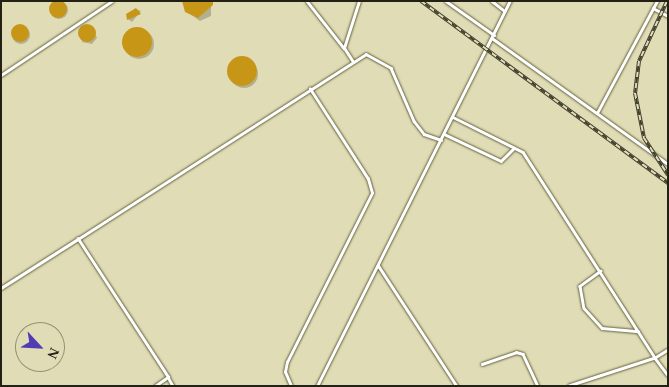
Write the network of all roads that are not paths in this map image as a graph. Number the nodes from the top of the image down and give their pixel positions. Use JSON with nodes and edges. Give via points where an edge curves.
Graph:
{"nodes":[{"id":1,"x":112,"y":1,"type":"edge"},
{"id":2,"x":308,"y":1,"type":"edge"},
{"id":3,"x":359,"y":1,"type":"edge"},
{"id":4,"x":446,"y":1,"type":"edge"},
{"id":5,"x":492,"y":1,"type":"edge"},
{"id":6,"x":510,"y":1,"type":"edge"},
{"id":7,"x":657,"y":1,"type":"edge"},
{"id":8,"x":653,"y":8,"type":"junction"},
{"id":9,"x":506,"y":11,"type":"junction"},
{"id":10,"x":668,"y":16,"type":"edge"},
{"id":11,"x":493,"y":36,"type":"junction"},
{"id":12,"x":344,"y":48,"type":"junction"},
{"id":13,"x":353,"y":62,"type":"junction"},
{"id":14,"x":1,"y":75,"type":"edge"},
{"id":15,"x":310,"y":89,"type":"junction"},
{"id":16,"x":598,"y":114,"type":"junction"},
{"id":17,"x":453,"y":117,"type":"junction"},
{"id":18,"x":444,"y":134,"type":"junction"},
{"id":19,"x":441,"y":140,"type":"junction"},
{"id":20,"x":514,"y":148,"type":"junction"},
{"id":21,"x":668,"y":164,"type":"edge"},
{"id":22,"x":78,"y":239,"type":"junction"},
{"id":23,"x":378,"y":264,"type":"junction"},
{"id":24,"x":601,"y":272,"type":"junction"},
{"id":25,"x":1,"y":288,"type":"edge"},
{"id":26,"x":638,"y":331,"type":"junction"},
{"id":27,"x":668,"y":350,"type":"edge"},
{"id":28,"x":655,"y":358,"type":"junction"},
{"id":29,"x":482,"y":364,"type":"dead end"},
{"id":30,"x":668,"y":375,"type":"edge"},
{"id":31,"x":168,"y":377,"type":"junction"},
{"id":32,"x":155,"y":386,"type":"edge"},
{"id":33,"x":173,"y":386,"type":"edge"},
{"id":34,"x":291,"y":386,"type":"edge"},
{"id":35,"x":317,"y":386,"type":"edge"},
{"id":36,"x":457,"y":386,"type":"edge"},
{"id":37,"x":538,"y":386,"type":"edge"},
{"id":38,"x":569,"y":386,"type":"edge"}],
"edges":[{"from":1,"to":14,"type":"lane"},
{"from":2,"to":12,"type":"lane"},
{"from":3,"to":12,"type":"lane"},
{"from":4,"to":11,"type":"lane"},
{"from":5,"to":9,"type":"lane"},
{"from":6,"to":9,"type":"lane"},
{"from":7,"to":8,"type":"lane"},
{"from":8,"to":10,"type":"lane"},
{"from":8,"to":16,"type":"lane"},
{"from":9,"to":11,"type":"lane"},
{"from":11,"to":16,"type":"lane"},
{"from":11,"to":17,"type":"lane"},
{"from":12,"to":13,"type":"lane"},
{"from":13,"to":15,"type":"lane"},
{"from":13,"to":19,"type":"lane","via":[[366,54],[391,68],[419,128],[424,134]]},
{"from":15,"to":22,"type":"lane"},
{"from":15,"to":34,"type":"lane","via":[[368,179],[372,193],[287,362],[285,372]]},
{"from":16,"to":21,"type":"lane"},
{"from":17,"to":18,"type":"lane"},
{"from":17,"to":20,"type":"lane"},
{"from":18,"to":19,"type":"lane"},
{"from":18,"to":20,"type":"lane","via":[[502,161]]},
{"from":19,"to":23,"type":"lane"},
{"from":20,"to":24,"type":"lane","via":[[523,152]]},
{"from":22,"to":25,"type":"lane"},
{"from":22,"to":31,"type":"lane"},
{"from":23,"to":35,"type":"lane"},
{"from":23,"to":36,"type":"lane"},
{"from":24,"to":26,"type":"lane"},
{"from":24,"to":26,"type":"lane","via":[[580,286],[584,308],[602,328]]},
{"from":26,"to":28,"type":"lane"},
{"from":27,"to":28,"type":"lane"},
{"from":28,"to":30,"type":"lane"},
{"from":28,"to":38,"type":"lane"},
{"from":29,"to":37,"type":"lane","via":[[516,352],[523,354]]},
{"from":31,"to":32,"type":"lane"},
{"from":31,"to":33,"type":"lane"}]}
